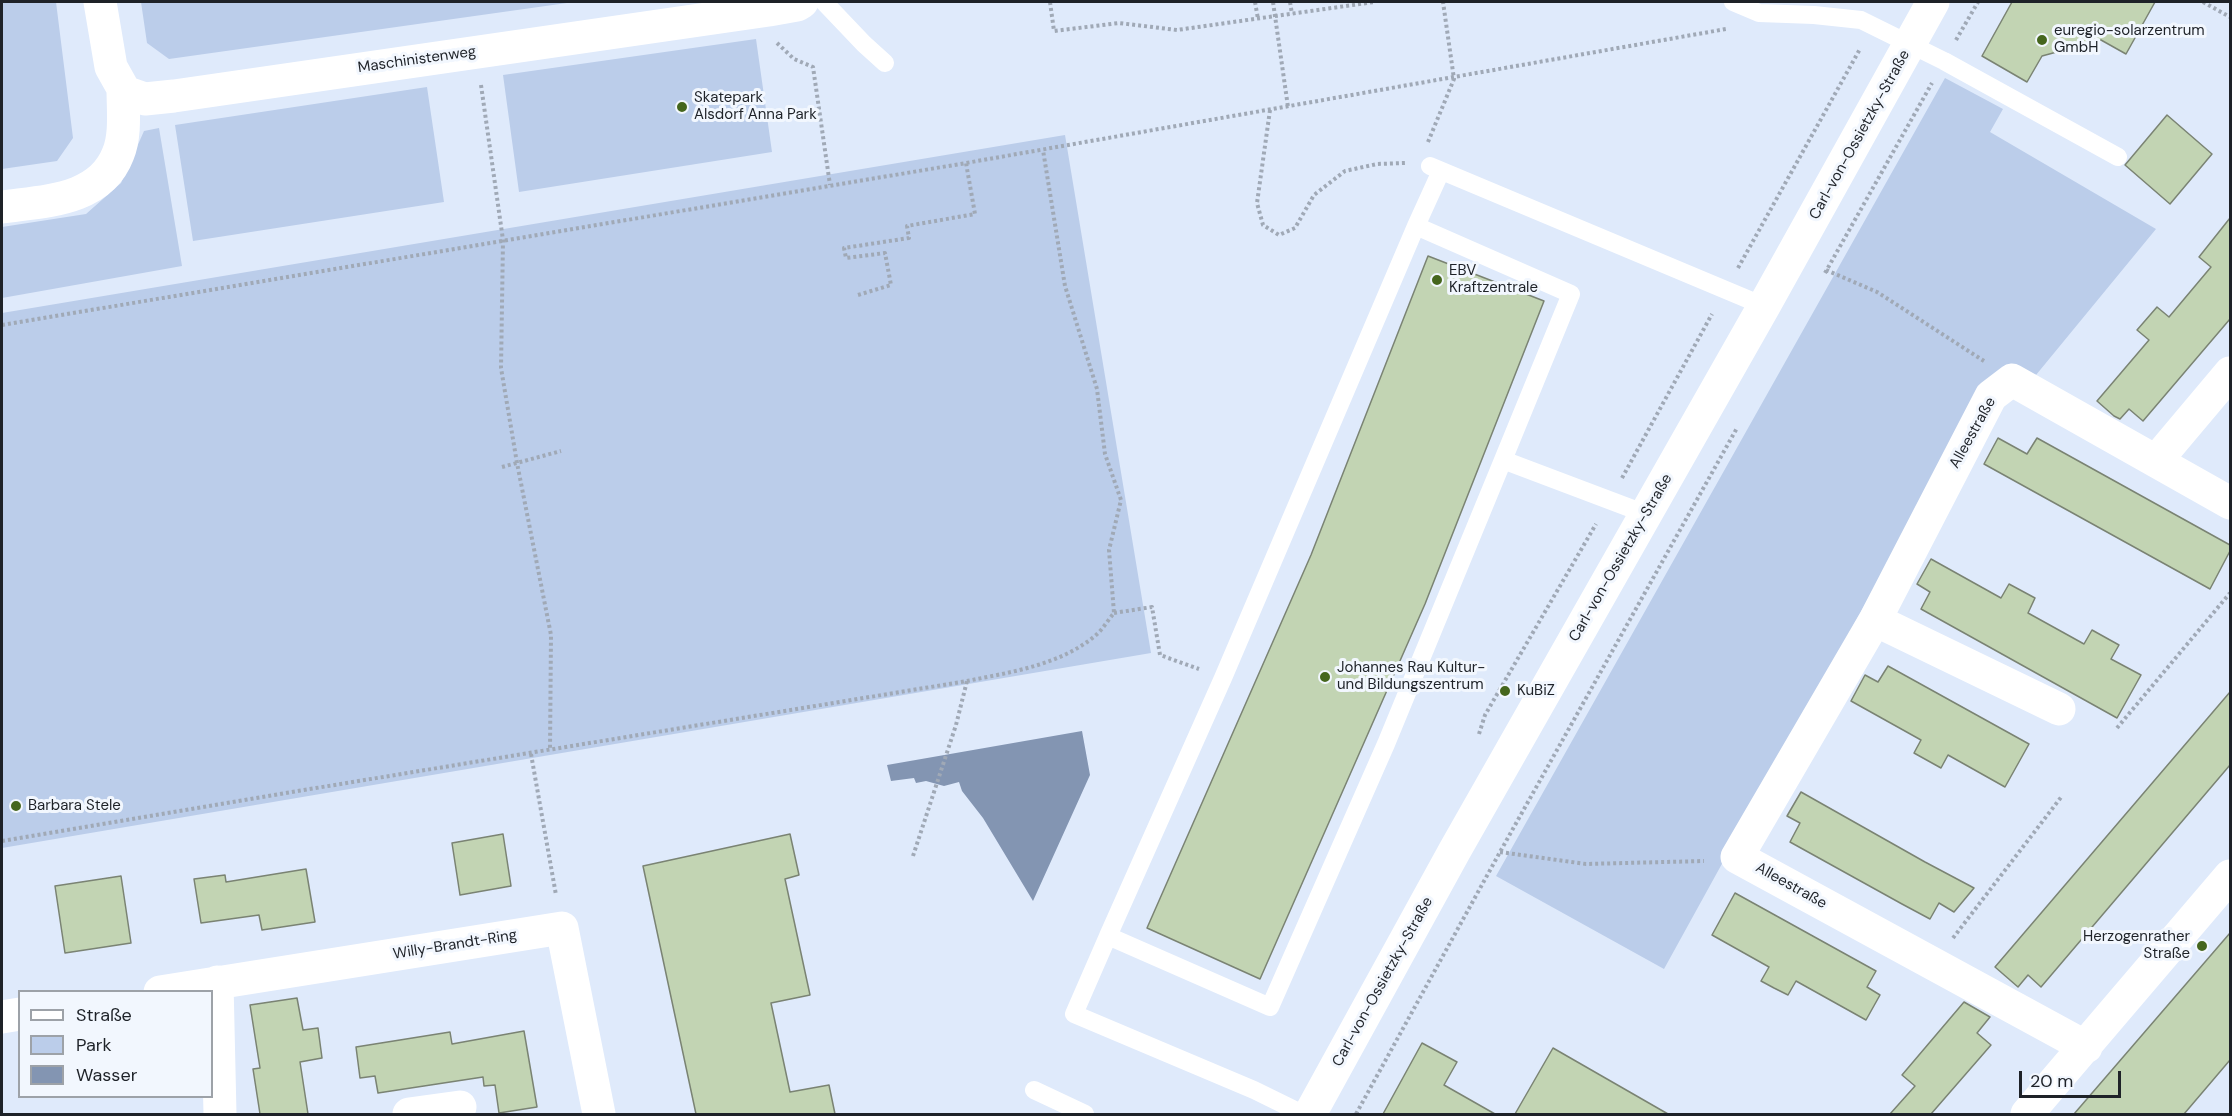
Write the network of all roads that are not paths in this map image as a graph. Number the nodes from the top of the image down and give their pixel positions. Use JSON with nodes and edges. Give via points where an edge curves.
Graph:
{"nodes":[{"id":1,"x":100,"y":2,"type":"edge"},
{"id":2,"x":802,"y":2,"type":"edge"},
{"id":3,"x":824,"y":2,"type":"edge"},
{"id":4,"x":1733,"y":2,"type":"edge"},
{"id":5,"x":1933,"y":2,"type":"edge"},
{"id":6,"x":1910,"y":44,"type":"junction"},
{"id":7,"x":885,"y":63,"type":"dead end"},
{"id":8,"x":124,"y":90,"type":"junction"},
{"id":9,"x":2118,"y":157,"type":"dead end"},
{"id":10,"x":2,"y":207,"type":"edge"},
{"id":11,"x":1416,"y":226,"type":"junction"},
{"id":12,"x":1764,"y":306,"type":"junction"},
{"id":13,"x":2230,"y":373,"type":"edge"},
{"id":14,"x":1503,"y":460,"type":"junction"},
{"id":15,"x":2156,"y":461,"type":"junction"},
{"id":16,"x":2230,"y":503,"type":"edge"},
{"id":17,"x":1646,"y":514,"type":"junction"},
{"id":18,"x":1875,"y":620,"type":"junction"},
{"id":19,"x":2059,"y":709,"type":"dead end"},
{"id":20,"x":2230,"y":876,"type":"edge"},
{"id":21,"x":1108,"y":936,"type":"junction"},
{"id":22,"x":218,"y":982,"type":"junction"},
{"id":23,"x":172,"y":990,"type":"edge"},
{"id":24,"x":18,"y":1014,"type":"edge"},
{"id":25,"x":2,"y":1017,"type":"edge"},
{"id":26,"x":2086,"y":1047,"type":"junction"},
{"id":27,"x":1034,"y":1090,"type":"dead end"},
{"id":28,"x":460,"y":1107,"type":"dead end"},
{"id":29,"x":220,"y":1114,"type":"edge"},
{"id":30,"x":409,"y":1114,"type":"edge"},
{"id":31,"x":599,"y":1114,"type":"edge"},
{"id":32,"x":1085,"y":1114,"type":"edge"},
{"id":33,"x":1303,"y":1114,"type":"edge"},
{"id":34,"x":1310,"y":1114,"type":"edge"},
{"id":35,"x":2027,"y":1114,"type":"edge"}],
"edges":[{"from":1,"to":8,"type":"street","via":[[111,67]]},
{"from":2,"to":8,"type":"street","name":"Maschinistenweg","via":[[769,10],[174,96],[145,99]]},
{"from":3,"to":7,"type":"lane"},
{"from":4,"to":6,"type":"lane","via":[[1759,13],[1861,21]]},
{"from":5,"to":6,"type":"street","name":"Carl-von-Ossietzky-Straße"},
{"from":6,"to":9,"type":"lane"},
{"from":6,"to":12,"type":"street","name":"Carl-von-Ossietzky-Straße"},
{"from":8,"to":10,"type":"street","via":[[118,154],[104,178],[83,193]]},
{"from":11,"to":12,"type":"lane","via":[[1430,166]]},
{"from":11,"to":14,"type":"lane","via":[[1571,294]]},
{"from":11,"to":21,"type":"lane"},
{"from":12,"to":17,"type":"street","name":"Carl-von-Ossietzky-Straße"},
{"from":13,"to":15,"type":"street"},
{"from":14,"to":17,"type":"lane"},
{"from":14,"to":21,"type":"lane","via":[[1386,744],[1270,1007]]},
{"from":15,"to":16,"type":"street"},
{"from":15,"to":18,"type":"street","name":"Alleestraße","via":[[2012,380],[1990,396]]},
{"from":17,"to":34,"type":"street","name":"Carl-von-Ossietzky-Straße"},
{"from":18,"to":19,"type":"street"},
{"from":18,"to":26,"type":"street","name":"Alleestraße","via":[[1737,856]]},
{"from":20,"to":26,"type":"street"},
{"from":21,"to":33,"type":"lane","via":[[1074,1014]]},
{"from":22,"to":23,"type":"street","name":"Willy-Brandt-Ring"},
{"from":22,"to":29,"type":"street"},
{"from":22,"to":31,"type":"street","name":"Willy-Brandt-Ring","via":[[562,928]]},
{"from":24,"to":25,"type":"street"},
{"from":26,"to":35,"type":"street"},
{"from":27,"to":32,"type":"lane"},
{"from":28,"to":30,"type":"street"}]}
